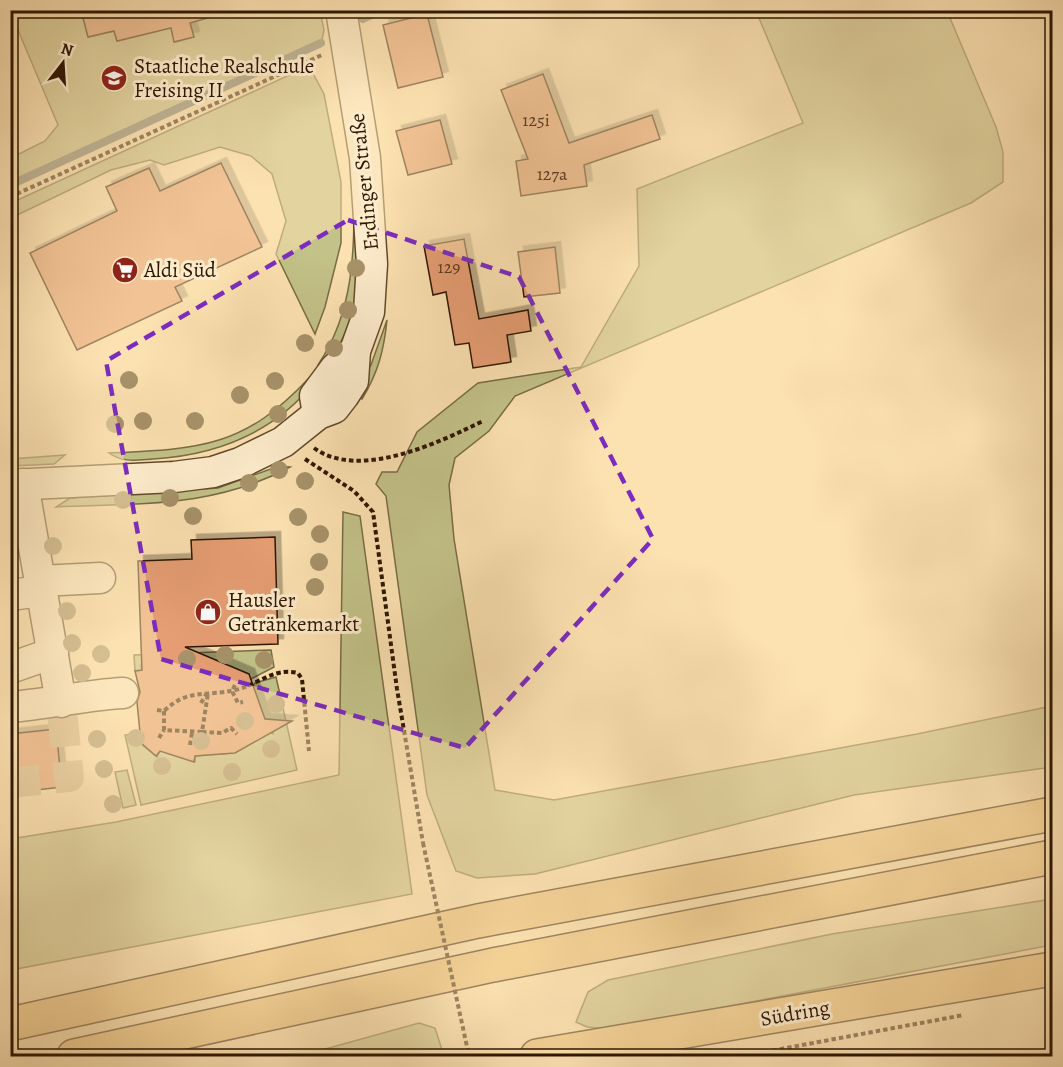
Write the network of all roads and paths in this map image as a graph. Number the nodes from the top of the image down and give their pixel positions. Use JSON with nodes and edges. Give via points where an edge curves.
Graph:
{"nodes":[{"id":1,"x":341,"y":10,"type":"edge"},
{"id":2,"x":329,"y":52,"type":"dead end"},
{"id":3,"x":10,"y":197,"type":"edge"},
{"id":4,"x":483,"y":421,"type":"dead end"},
{"id":5,"x":289,"y":438,"type":"junction"},
{"id":6,"x":17,"y":484,"type":"edge"},
{"id":7,"x":100,"y":578,"type":"dead end"},
{"id":8,"x":41,"y":586,"type":"junction"},
{"id":9,"x":10,"y":595,"type":"edge"},
{"id":10,"x":53,"y":653,"type":"junction"},
{"id":11,"x":10,"y":668,"type":"edge"},
{"id":12,"x":218,"y":685,"type":"dead end"},
{"id":13,"x":235,"y":685,"type":"dead end"},
{"id":14,"x":232,"y":691,"type":"junction"},
{"id":15,"x":220,"y":692,"type":"junction"},
{"id":16,"x":123,"y":693,"type":"dead end"},
{"id":17,"x":208,"y":693,"type":"junction"},
{"id":18,"x":61,"y":702,"type":"junction"},
{"id":19,"x":243,"y":702,"type":"dead end"},
{"id":20,"x":201,"y":703,"type":"dead end"},
{"id":21,"x":10,"y":707,"type":"edge"},
{"id":22,"x":157,"y":711,"type":"dead end"},
{"id":23,"x":164,"y":711,"type":"junction"},
{"id":24,"x":164,"y":730,"type":"junction"},
{"id":25,"x":202,"y":732,"type":"junction"},
{"id":26,"x":212,"y":732,"type":"junction"},
{"id":27,"x":192,"y":733,"type":"junction"},
{"id":28,"x":237,"y":734,"type":"dead end"},
{"id":29,"x":159,"y":738,"type":"dead end"},
{"id":30,"x":213,"y":739,"type":"dead end"},
{"id":31,"x":190,"y":745,"type":"dead end"},
{"id":32,"x":309,"y":751,"type":"dead end"},
{"id":33,"x":1053,"y":814,"type":"edge"},
{"id":34,"x":1053,"y":857,"type":"edge"},
{"id":35,"x":1053,"y":969,"type":"edge"},
{"id":36,"x":969,"y":1014,"type":"dead end"},
{"id":37,"x":10,"y":1024,"type":"edge"},
{"id":38,"x":74,"y":1056,"type":"edge"},
{"id":39,"x":469,"y":1056,"type":"edge"},
{"id":40,"x":537,"y":1056,"type":"edge"},
{"id":41,"x":743,"y":1056,"type":"edge"}],
"edges":[{"from":1,"to":5,"type":"street","name":"Erdinger Straße","via":[[365,158],[372,238],[371,298],[363,334],[354,351],[334,369],[315,396],[318,414]]},
{"from":2,"to":3,"type":"path"},
{"from":4,"to":5,"type":"path","via":[[406,453],[343,461]]},
{"from":5,"to":6,"type":"street","name":"Erdinger Straße","via":[[213,472]]},
{"from":5,"to":39,"type":"path","bridge":true,"via":[[354,491],[373,512],[423,843]]},
{"from":6,"to":8,"type":"street"},
{"from":7,"to":8,"type":"street"},
{"from":8,"to":9,"type":"street"},
{"from":8,"to":10,"type":"street"},
{"from":10,"to":11,"type":"street"},
{"from":10,"to":18,"type":"street"},
{"from":12,"to":15,"type":"path"},
{"from":13,"to":14,"type":"path"},
{"from":14,"to":15,"type":"path"},
{"from":14,"to":19,"type":"path","via":[[238,703]]},
{"from":14,"to":32,"type":"path","via":[[265,677],[298,674],[302,679]]},
{"from":15,"to":17,"type":"path"},
{"from":16,"to":18,"type":"street","via":[[94,694]]},
{"from":17,"to":20,"type":"path"},
{"from":17,"to":23,"type":"path","via":[[187,692]]},
{"from":17,"to":25,"type":"path"},
{"from":18,"to":21,"type":"street"},
{"from":22,"to":23,"type":"path"},
{"from":23,"to":24,"type":"path"},
{"from":24,"to":27,"type":"path"},
{"from":24,"to":29,"type":"path"},
{"from":25,"to":26,"type":"path"},
{"from":25,"to":27,"type":"path"},
{"from":26,"to":28,"type":"path","via":[[222,733],[231,728]]},
{"from":26,"to":30,"type":"path"},
{"from":27,"to":31,"type":"path"},
{"from":33,"to":37,"type":"main road","via":[[478,921]]},
{"from":34,"to":38,"type":"main road","via":[[493,965]]},
{"from":35,"to":40,"type":"main road","name":"Südring"},
{"from":36,"to":41,"type":"path"}]}
